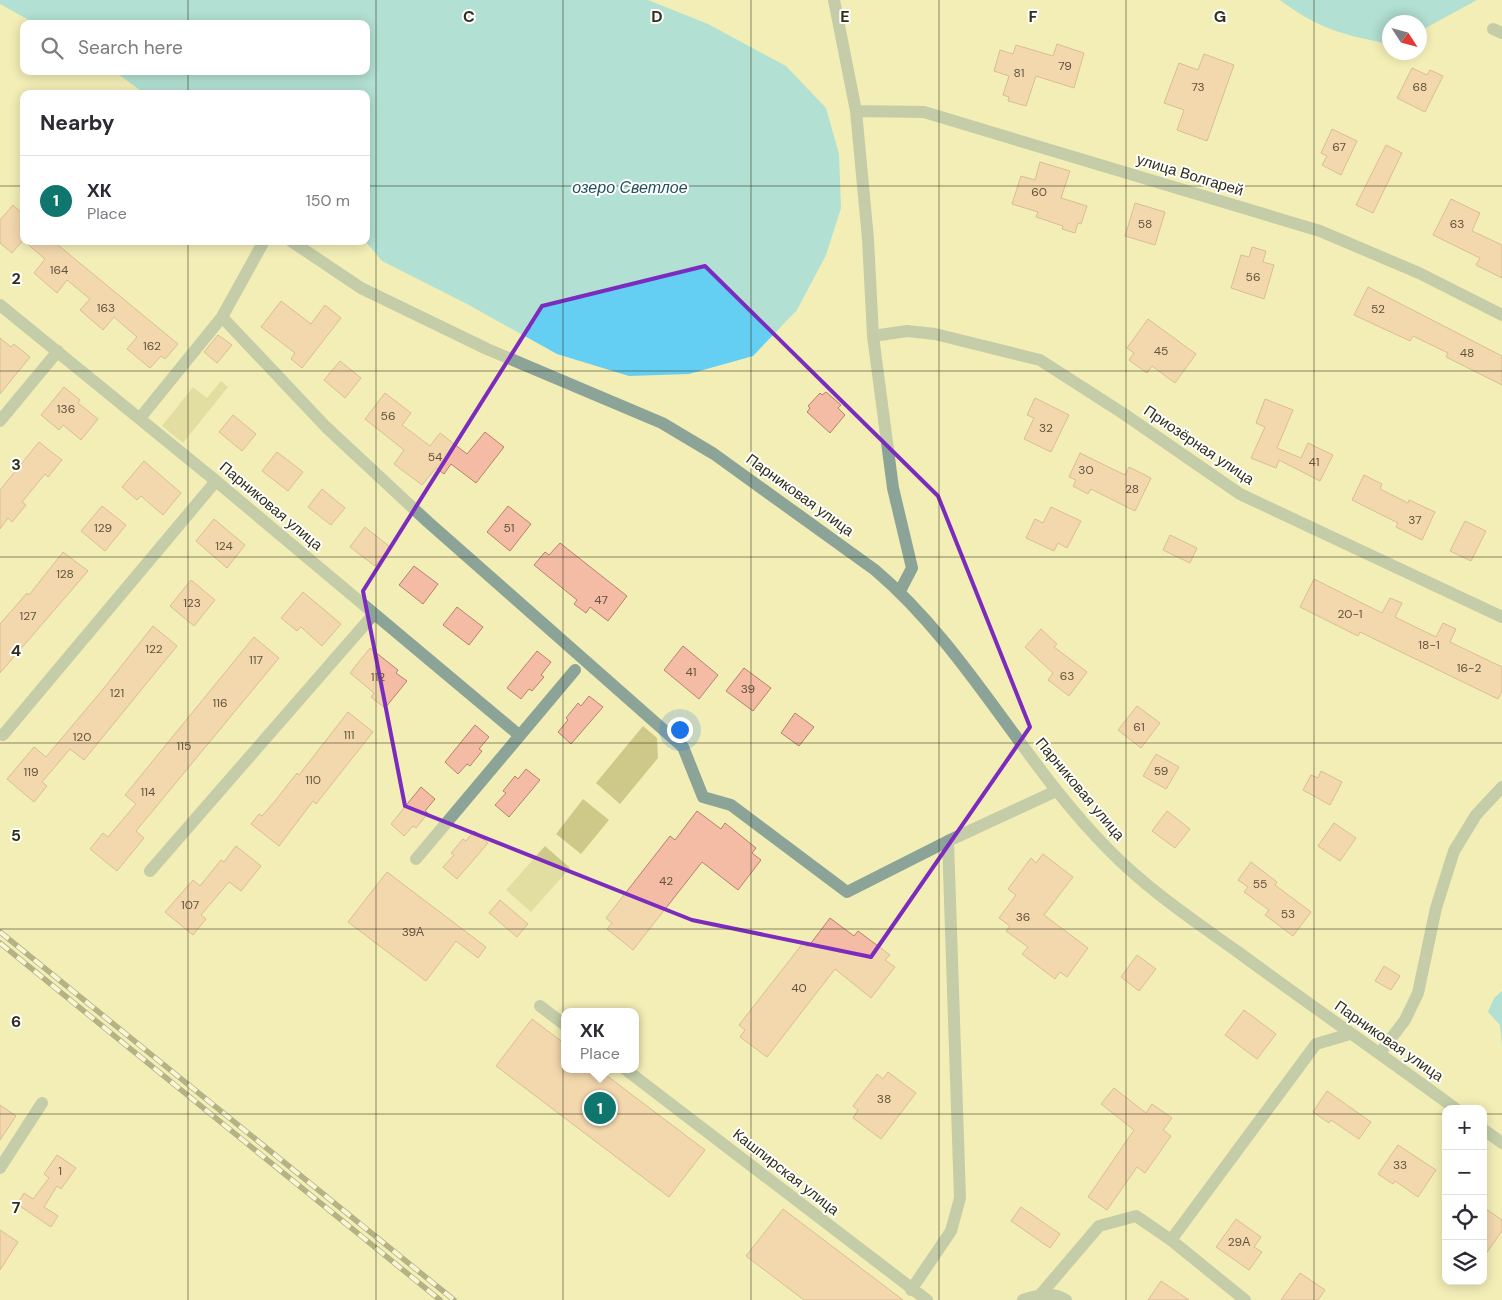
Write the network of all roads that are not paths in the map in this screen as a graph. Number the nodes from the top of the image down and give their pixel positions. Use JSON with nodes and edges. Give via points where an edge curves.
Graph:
{"nodes":[{"id":1,"x":834,"y":0,"type":"edge"},
{"id":2,"x":856,"y":111,"type":"junction"},
{"id":3,"x":262,"y":245,"type":"edge"},
{"id":4,"x":297,"y":245,"type":"edge"},
{"id":5,"x":0,"y":304,"type":"edge"},
{"id":6,"x":1502,"y":315,"type":"edge"},
{"id":7,"x":222,"y":317,"type":"junction"},
{"id":8,"x":873,"y":336,"type":"junction"},
{"id":9,"x":58,"y":352,"type":"junction"},
{"id":10,"x":140,"y":418,"type":"junction"},
{"id":11,"x":0,"y":421,"type":"edge"},
{"id":12,"x":216,"y":481,"type":"junction"},
{"id":13,"x":900,"y":591,"type":"junction"},
{"id":14,"x":373,"y":615,"type":"junction"},
{"id":15,"x":1502,"y":617,"type":"edge"},
{"id":16,"x":575,"y":670,"type":"dead end"},
{"id":17,"x":3,"y":735,"type":"dead end"},
{"id":18,"x":519,"y":735,"type":"junction"},
{"id":19,"x":1502,"y":787,"type":"edge"},
{"id":20,"x":1056,"y":790,"type":"junction"},
{"id":21,"x":948,"y":841,"type":"junction"},
{"id":22,"x":416,"y":859,"type":"dead end"},
{"id":23,"x":150,"y":872,"type":"dead end"},
{"id":24,"x":540,"y":1006,"type":"dead end"},
{"id":25,"x":561,"y":1022,"type":"edge"},
{"id":26,"x":1350,"y":1034,"type":"junction"},
{"id":27,"x":1380,"y":1053,"type":"junction"},
{"id":28,"x":630,"y":1073,"type":"edge"},
{"id":29,"x":42,"y":1103,"type":"dead end"},
{"id":30,"x":1451,"y":1105,"type":"edge"},
{"id":31,"x":1487,"y":1132,"type":"edge"},
{"id":32,"x":1502,"y":1143,"type":"edge"},
{"id":33,"x":0,"y":1168,"type":"edge"},
{"id":34,"x":1171,"y":1240,"type":"junction"},
{"id":35,"x":911,"y":1290,"type":"junction"},
{"id":36,"x":1041,"y":1294,"type":"junction"},
{"id":37,"x":927,"y":1300,"type":"edge"},
{"id":38,"x":1023,"y":1300,"type":"edge"},
{"id":39,"x":1066,"y":1300,"type":"edge"},
{"id":40,"x":1245,"y":1300,"type":"edge"}],
"edges":[{"from":1,"to":2,"type":"street"},
{"from":2,"to":6,"type":"street","name":"улица Волгарей","via":[[924,112],[1320,230],[1419,273]]},
{"from":2,"to":8,"type":"street"},
{"from":3,"to":7,"type":"street"},
{"from":4,"to":13,"type":"street","name":"Парниковая улица","via":[[361,288],[487,349],[662,423],[714,454]]},
{"from":5,"to":9,"type":"street","name":"Парниковая улица"},
{"from":7,"to":10,"type":"street"},
{"from":7,"to":21,"type":"street","via":[[326,427],[428,522],[683,747],[703,797],[731,805],[846,892]]},
{"from":8,"to":13,"type":"street","via":[[893,488],[912,568]]},
{"from":8,"to":15,"type":"street","name":"Приозёрная улица","via":[[907,331],[935,334],[1040,360],[1240,494]]},
{"from":9,"to":10,"type":"street","name":"Парниковая улица"},
{"from":9,"to":11,"type":"street"},
{"from":10,"to":12,"type":"street","name":"Парниковая улица"},
{"from":12,"to":14,"type":"street","name":"Парниковая улица"},
{"from":12,"to":17,"type":"street"},
{"from":13,"to":20,"type":"street","name":"Парниковая улица","via":[[951,652]]},
{"from":14,"to":18,"type":"street","name":"Парниковая улица"},
{"from":14,"to":23,"type":"street"},
{"from":16,"to":18,"type":"street"},
{"from":18,"to":22,"type":"street"},
{"from":19,"to":27,"type":"street","via":[[1476,815],[1454,850],[1436,908],[1418,993],[1405,1020]]},
{"from":20,"to":21,"type":"street"},
{"from":20,"to":26,"type":"street","name":"Парниковая улица","via":[[1109,850],[1156,892]]},
{"from":21,"to":35,"type":"street","via":[[960,1198],[951,1231]]},
{"from":24,"to":25,"type":"street"},
{"from":26,"to":27,"type":"street","name":"Парниковая улица"},
{"from":26,"to":34,"type":"street","via":[[1316,1044]]},
{"from":27,"to":30,"type":"street","name":"Парниковая улица"},
{"from":28,"to":35,"type":"street","name":"Кашпирская улица"},
{"from":29,"to":33,"type":"street"},
{"from":31,"to":32,"type":"street"},
{"from":34,"to":36,"type":"street","via":[[1136,1216],[1099,1226]]},
{"from":34,"to":40,"type":"street"},
{"from":35,"to":37,"type":"street","name":"Кашпирская улица"},
{"from":36,"to":38,"type":"street"},
{"from":36,"to":39,"type":"street","via":[[1058,1295]]}]}
